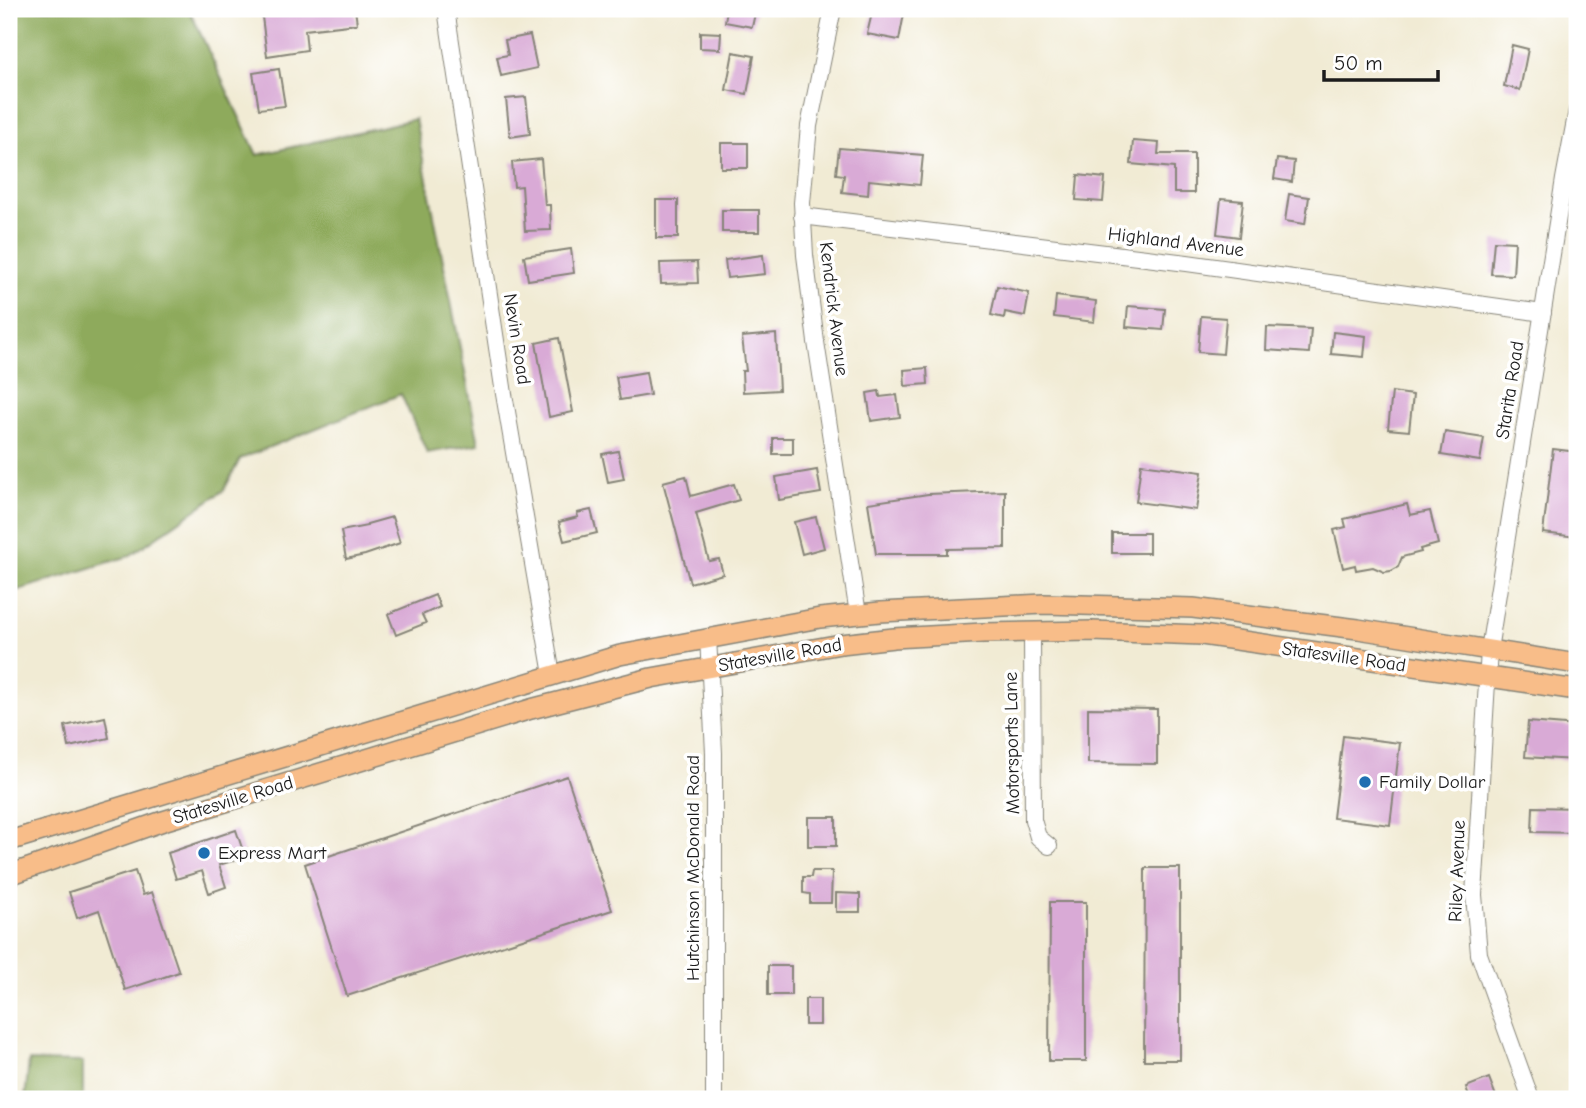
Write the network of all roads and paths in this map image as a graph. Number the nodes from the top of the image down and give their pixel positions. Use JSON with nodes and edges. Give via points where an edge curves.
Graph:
{"nodes":[{"id":1,"x":446,"y":9,"type":"edge"},
{"id":2,"x":833,"y":9,"type":"edge"},
{"id":3,"x":1577,"y":110,"type":"edge"},
{"id":4,"x":802,"y":216,"type":"junction"},
{"id":5,"x":1543,"y":313,"type":"junction"},
{"id":6,"x":858,"y":614,"type":"junction"},
{"id":7,"x":1032,"y":633,"type":"junction"},
{"id":8,"x":708,"y":637,"type":"junction"},
{"id":9,"x":1489,"y":650,"type":"junction"},
{"id":10,"x":1577,"y":664,"type":"edge"},
{"id":11,"x":711,"y":667,"type":"junction"},
{"id":12,"x":552,"y":675,"type":"junction"},
{"id":13,"x":1487,"y":678,"type":"junction"},
{"id":14,"x":1577,"y":690,"type":"edge"},
{"id":15,"x":9,"y":841,"type":"edge"},
{"id":16,"x":1049,"y":846,"type":"dead end"},
{"id":17,"x":9,"y":874,"type":"edge"},
{"id":18,"x":714,"y":1099,"type":"edge"},
{"id":19,"x":1531,"y":1099,"type":"edge"}],
"edges":[{"from":1,"to":12,"type":"street","name":"Nevin Road"},
{"from":2,"to":4,"type":"street","name":"Kendrick Avenue","via":[[805,149]]},
{"from":3,"to":5,"type":"street","name":"Starita Road"},
{"from":4,"to":5,"type":"street","name":"Highland Avenue"},
{"from":4,"to":6,"type":"street","name":"Kendrick Avenue","via":[[816,342]]},
{"from":5,"to":9,"type":"street","name":"Starita Road"},
{"from":6,"to":8,"type":"main road","name":"Statesville Road"},
{"from":6,"to":9,"type":"main road","name":"Statesville Road","via":[[1044,604],[1193,608]]},
{"from":7,"to":11,"type":"main road","name":"Statesville Road","via":[[894,638]]},
{"from":7,"to":13,"type":"main road","name":"Statesville Road","via":[[1202,635]]},
{"from":7,"to":16,"type":"street","name":"Motorsports Lane","via":[[1033,820],[1038,837]]},
{"from":8,"to":11,"type":"street","name":"Hutchinson McDonald Road"},
{"from":8,"to":12,"type":"main road","name":"Statesville Road"},
{"from":9,"to":10,"type":"main road","name":"Statesville Road"},
{"from":9,"to":13,"type":"street","name":"Starita Road"},
{"from":11,"to":17,"type":"main road","name":"Statesville Road","via":[[531,709],[163,821]]},
{"from":11,"to":18,"type":"street","name":"Hutchinson McDonald Road"},
{"from":12,"to":15,"type":"main road","name":"Statesville Road"},
{"from":13,"to":14,"type":"main road","name":"Statesville Road"},
{"from":13,"to":19,"type":"street","name":"Riley Avenue","via":[[1475,919],[1479,954]]}]}
